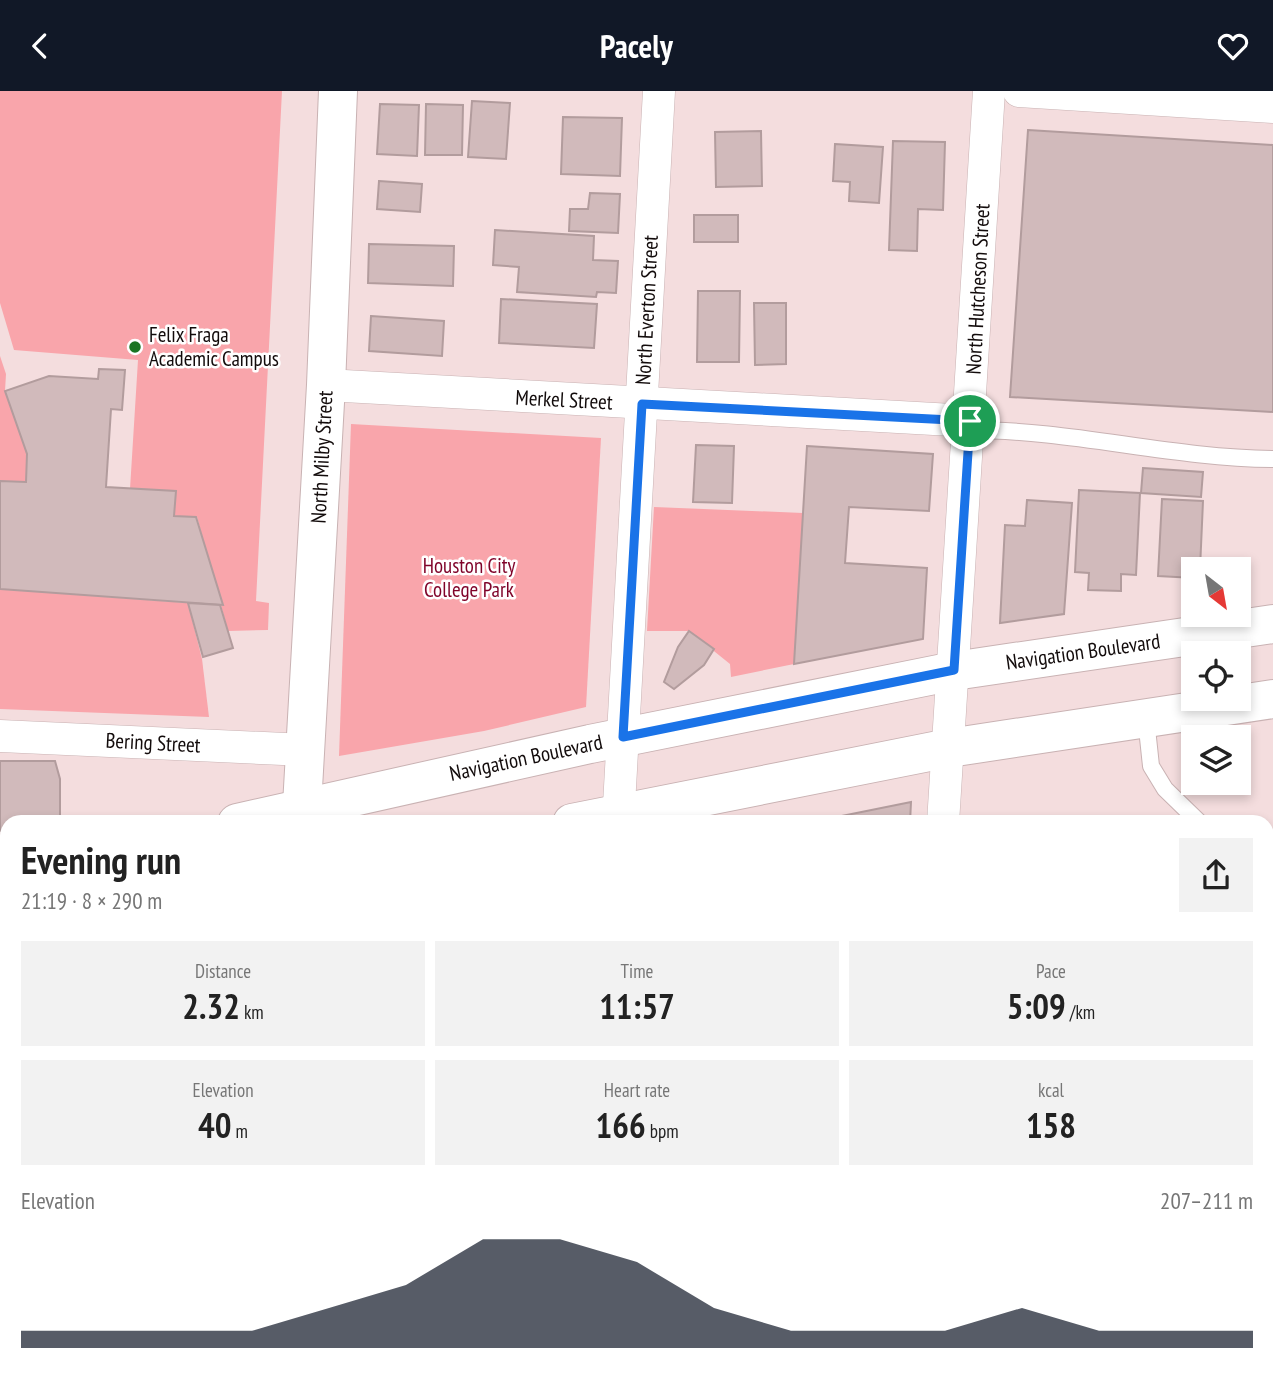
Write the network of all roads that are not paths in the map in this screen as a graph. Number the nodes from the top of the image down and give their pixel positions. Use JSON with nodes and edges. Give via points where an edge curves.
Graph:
{"nodes":[{"id":1,"x":338,"y":91,"type":"edge"},
{"id":2,"x":659,"y":91,"type":"edge"},
{"id":3,"x":989,"y":91,"type":"edge"},
{"id":4,"x":1019,"y":91,"type":"edge"},
{"id":5,"x":1273,"y":107,"type":"edge"},
{"id":6,"x":326,"y":385,"type":"junction"},
{"id":7,"x":642,"y":404,"type":"junction"},
{"id":8,"x":970,"y":425,"type":"junction"},
{"id":9,"x":1273,"y":459,"type":"edge"},
{"id":10,"x":1273,"y":624,"type":"edge"},
{"id":11,"x":954,"y":670,"type":"junction"},
{"id":12,"x":1273,"y":699,"type":"edge"},
{"id":13,"x":1146,"y":719,"type":"junction"},
{"id":14,"x":0,"y":736,"type":"edge"},
{"id":15,"x":623,"y":737,"type":"junction"},
{"id":16,"x":949,"y":748,"type":"junction"},
{"id":17,"x":306,"y":750,"type":"junction"},
{"id":18,"x":302,"y":815,"type":"edge"},
{"id":19,"x":619,"y":815,"type":"edge"},
{"id":20,"x":629,"y":815,"type":"edge"},
{"id":21,"x":944,"y":815,"type":"edge"},
{"id":22,"x":1192,"y":815,"type":"edge"}],
"edges":[{"from":1,"to":6,"type":"main road","name":"North Milby Street"},
{"from":2,"to":7,"type":"street","name":"North Everton Street"},
{"from":3,"to":8,"type":"street","name":"North Hutcheson Street"},
{"from":4,"to":5,"type":"street"},
{"from":6,"to":7,"type":"street","name":"Merkel Street"},
{"from":6,"to":17,"type":"main road","name":"North Milby Street"},
{"from":7,"to":8,"type":"street","name":"Merkel Street"},
{"from":7,"to":15,"type":"street","name":"North Everton Street"},
{"from":8,"to":9,"type":"lane","via":[[1221,459]]},
{"from":8,"to":11,"type":"street","name":"North Hutcheson Street"},
{"from":10,"to":11,"type":"main road","name":"Navigation Boulevard"},
{"from":11,"to":15,"type":"main road","name":"Navigation Boulevard"},
{"from":11,"to":16,"type":"street","name":"North Hutcheson Street"},
{"from":12,"to":13,"type":"main road"},
{"from":13,"to":16,"type":"main road"},
{"from":13,"to":22,"type":"lane","via":[[1151,766],[1165,789]]},
{"from":14,"to":17,"type":"street","name":"Bering Street"},
{"from":15,"to":18,"type":"main road","name":"Navigation Boulevard"},
{"from":15,"to":19,"type":"street","name":"North Everton Street"},
{"from":16,"to":20,"type":"main road"},
{"from":16,"to":21,"type":"street","name":"North Hutcheson Street"},
{"from":17,"to":18,"type":"main road","name":"North Milby Street"}]}
